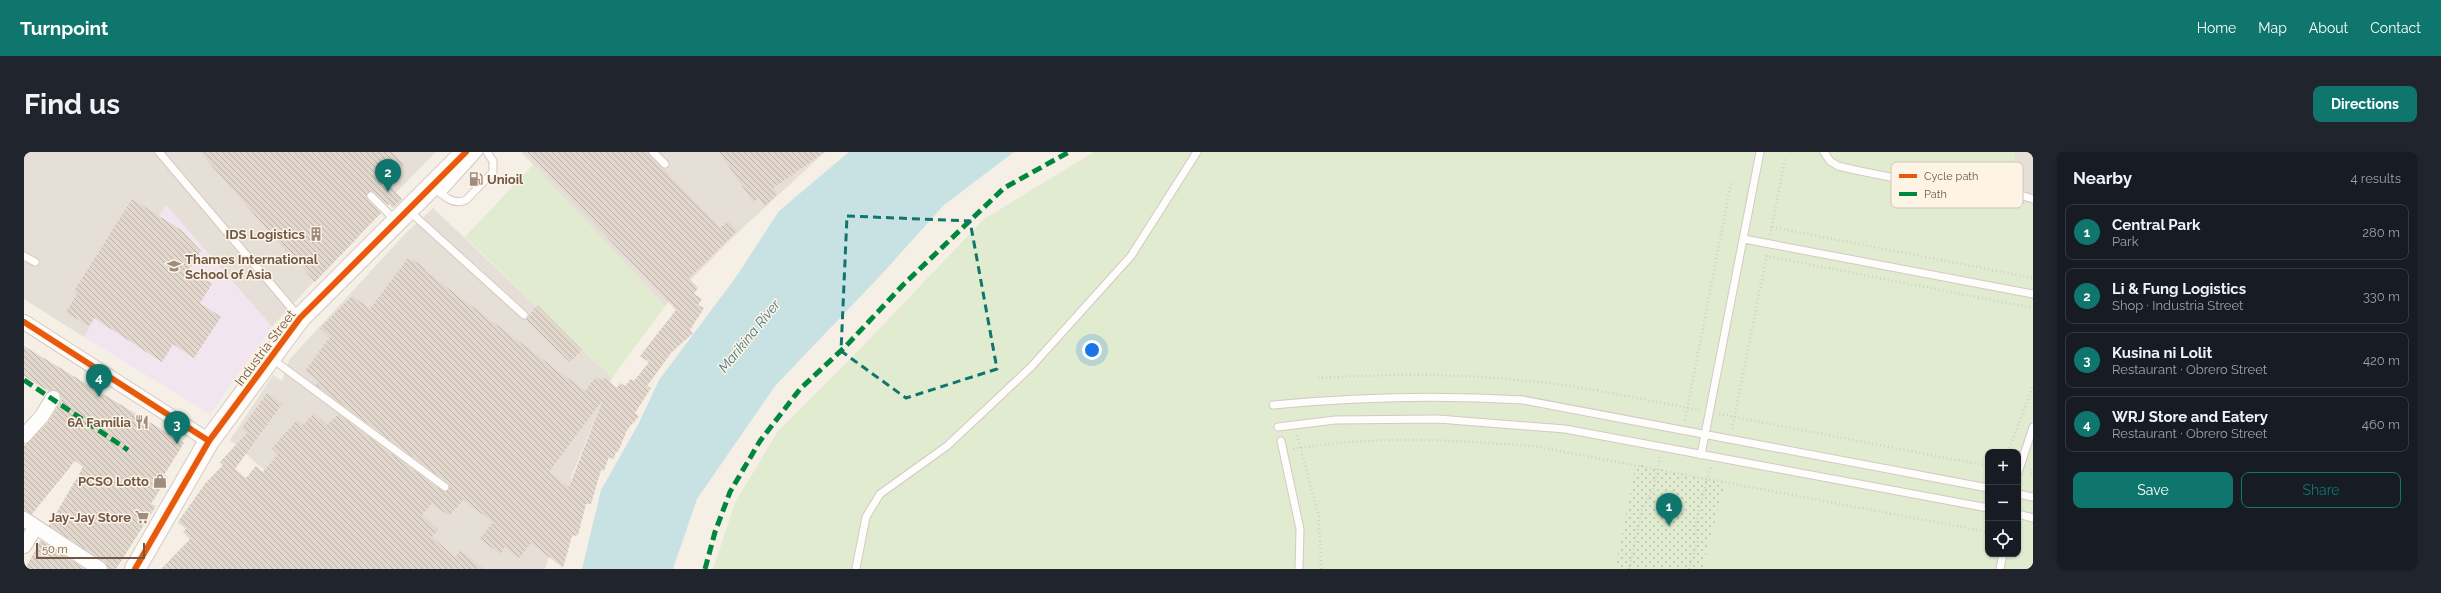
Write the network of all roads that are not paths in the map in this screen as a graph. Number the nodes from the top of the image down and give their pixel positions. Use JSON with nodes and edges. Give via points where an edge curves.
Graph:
{"nodes":[{"id":1,"x":159,"y":152,"type":"edge"},
{"id":2,"x":466,"y":152,"type":"edge"},
{"id":3,"x":479,"y":152,"type":"edge"},
{"id":4,"x":487,"y":152,"type":"edge"},
{"id":5,"x":653,"y":152,"type":"edge"},
{"id":6,"x":1197,"y":152,"type":"edge"},
{"id":7,"x":1760,"y":152,"type":"edge"},
{"id":8,"x":1824,"y":152,"type":"edge"},
{"id":9,"x":665,"y":164,"type":"dead end"},
{"id":10,"x":1891,"y":177,"type":"edge"},
{"id":11,"x":437,"y":189,"type":"junction"},
{"id":12,"x":371,"y":196,"type":"dead end"},
{"id":13,"x":2023,"y":196,"type":"edge"},
{"id":14,"x":2033,"y":199,"type":"edge"},
{"id":15,"x":402,"y":216,"type":"junction"},
{"id":16,"x":1744,"y":239,"type":"junction"},
{"id":17,"x":24,"y":256,"type":"edge"},
{"id":18,"x":35,"y":262,"type":"dead end"},
{"id":19,"x":2033,"y":294,"type":"edge"},
{"id":20,"x":524,"y":315,"type":"dead end"},
{"id":21,"x":300,"y":318,"type":"junction"},
{"id":22,"x":24,"y":322,"type":"edge"},
{"id":23,"x":271,"y":358,"type":"junction"},
{"id":24,"x":53,"y":398,"type":"dead end"},
{"id":25,"x":1273,"y":404,"type":"dead end"},
{"id":26,"x":1278,"y":427,"type":"dead end"},
{"id":27,"x":2033,"y":427,"type":"edge"},
{"id":28,"x":1706,"y":433,"type":"junction"},
{"id":29,"x":24,"y":436,"type":"edge"},
{"id":30,"x":209,"y":441,"type":"junction"},
{"id":31,"x":1281,"y":441,"type":"dead end"},
{"id":32,"x":1701,"y":454,"type":"junction"},
{"id":33,"x":2021,"y":464,"type":"edge"},
{"id":34,"x":444,"y":487,"type":"dead end"},
{"id":35,"x":1985,"y":487,"type":"edge"},
{"id":36,"x":2021,"y":495,"type":"edge"},
{"id":37,"x":2033,"y":497,"type":"edge"},
{"id":38,"x":1985,"y":507,"type":"edge"},
{"id":39,"x":2021,"y":515,"type":"edge"},
{"id":40,"x":2033,"y":518,"type":"edge"},
{"id":41,"x":29,"y":524,"type":"edge"},
{"id":42,"x":24,"y":546,"type":"edge"},
{"id":43,"x":2002,"y":557,"type":"edge"},
{"id":44,"x":856,"y":568,"type":"dead end"},
{"id":45,"x":100,"y":569,"type":"edge"},
{"id":46,"x":135,"y":569,"type":"edge"},
{"id":47,"x":1299,"y":569,"type":"edge"},
{"id":48,"x":2000,"y":569,"type":"edge"}],
"edges":[{"from":1,"to":21,"type":"lane"},
{"from":2,"to":11,"type":"street","name":"Industria Street"},
{"from":3,"to":11,"type":"lane"},
{"from":4,"to":11,"type":"lane","via":[[493,160],[494,172],[466,200],[455,202]]},
{"from":5,"to":9,"type":"lane"},
{"from":6,"to":44,"type":"lane","via":[[1131,256],[1031,367],[947,446],[880,494],[866,517]]},
{"from":7,"to":16,"type":"lane"},
{"from":8,"to":10,"type":"lane","via":[[1830,161],[1838,166]]},
{"from":11,"to":15,"type":"street","name":"Industria Street"},
{"from":12,"to":15,"type":"lane"},
{"from":13,"to":14,"type":"lane"},
{"from":15,"to":20,"type":"lane"},
{"from":15,"to":21,"type":"street","name":"Industria Street"},
{"from":16,"to":19,"type":"lane"},
{"from":16,"to":28,"type":"lane"},
{"from":17,"to":18,"type":"lane"},
{"from":21,"to":23,"type":"street","name":"Industria Street"},
{"from":22,"to":30,"type":"street"},
{"from":23,"to":30,"type":"street","name":"Industria Street"},
{"from":23,"to":34,"type":"lane"},
{"from":24,"to":29,"type":"street","via":[[42,416]]},
{"from":25,"to":28,"type":"lane","via":[[1378,397],[1495,398],[1524,400]]},
{"from":26,"to":32,"type":"lane","via":[[1362,419],[1472,420],[1565,429]]},
{"from":27,"to":33,"type":"lane"},
{"from":28,"to":32,"type":"lane"},
{"from":28,"to":35,"type":"lane"},
{"from":30,"to":46,"type":"street","name":"Industria Street"},
{"from":31,"to":47,"type":"lane","via":[[1300,529]]},
{"from":32,"to":38,"type":"lane"},
{"from":36,"to":37,"type":"lane"},
{"from":39,"to":40,"type":"lane"},
{"from":41,"to":42,"type":"street"},
{"from":41,"to":45,"type":"street"},
{"from":43,"to":48,"type":"lane"}]}
